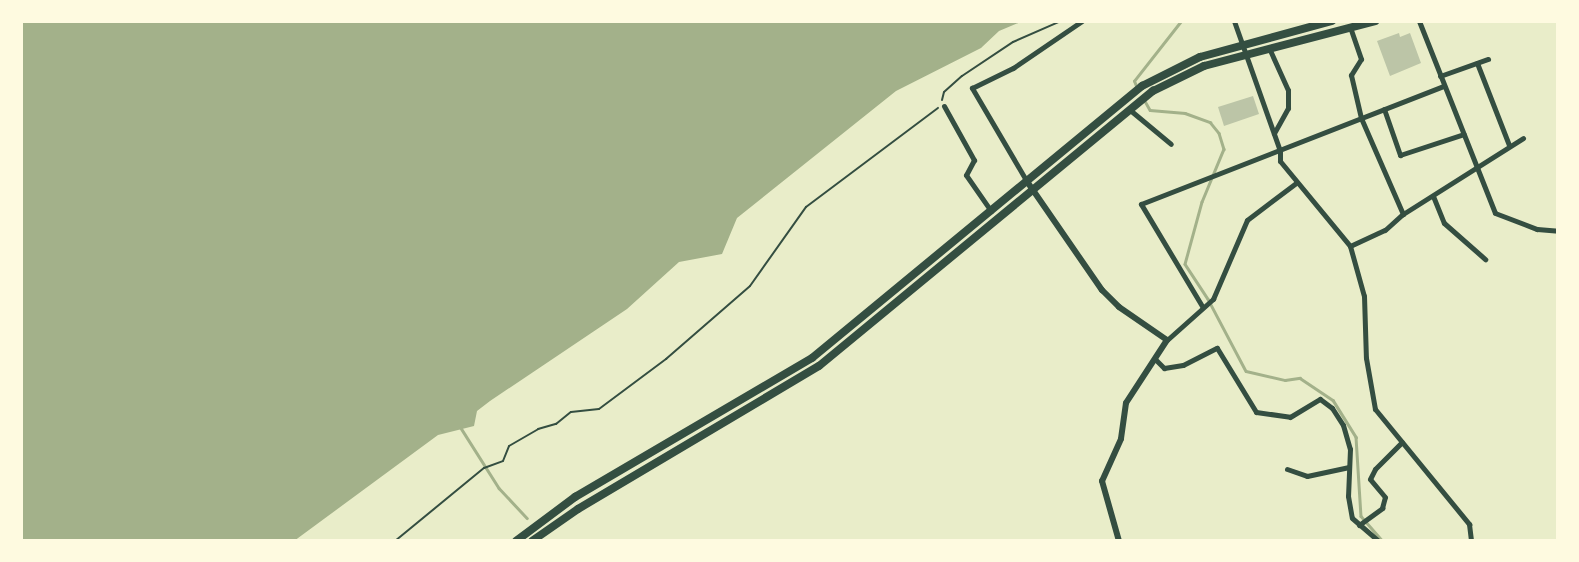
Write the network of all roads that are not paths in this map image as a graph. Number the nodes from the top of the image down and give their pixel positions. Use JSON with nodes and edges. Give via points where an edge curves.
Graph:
{"nodes":[{"id":1,"x":1082,"y":21,"type":"edge"},
{"id":2,"x":1234,"y":21,"type":"edge"},
{"id":3,"x":1332,"y":21,"type":"edge"},
{"id":4,"x":1375,"y":21,"type":"edge"},
{"id":5,"x":1419,"y":21,"type":"edge"},
{"id":6,"x":1350,"y":27,"type":"junction"},
{"id":7,"x":1243,"y":45,"type":"junction"},
{"id":8,"x":1269,"y":48,"type":"junction"},
{"id":9,"x":1246,"y":54,"type":"junction"},
{"id":10,"x":1488,"y":59,"type":"dead end"},
{"id":11,"x":1477,"y":63,"type":"junction"},
{"id":12,"x":1161,"y":74,"type":"junction"},
{"id":13,"x":1440,"y":76,"type":"junction"},
{"id":14,"x":1166,"y":83,"type":"junction"},
{"id":15,"x":1444,"y":86,"type":"junction"},
{"id":16,"x":944,"y":106,"type":"dead end"},
{"id":17,"x":1132,"y":106,"type":"junction"},
{"id":18,"x":1384,"y":109,"type":"junction"},
{"id":19,"x":1362,"y":118,"type":"junction"},
{"id":20,"x":1274,"y":133,"type":"junction"},
{"id":21,"x":1464,"y":134,"type":"junction"},
{"id":22,"x":1523,"y":138,"type":"dead end"},
{"id":23,"x":1171,"y":144,"type":"dead end"},
{"id":24,"x":1509,"y":145,"type":"junction"},
{"id":25,"x":1280,"y":151,"type":"junction"},
{"id":26,"x":1478,"y":169,"type":"junction"},
{"id":27,"x":1026,"y":180,"type":"junction"},
{"id":28,"x":1296,"y":183,"type":"junction"},
{"id":29,"x":1032,"y":189,"type":"junction"},
{"id":30,"x":1433,"y":196,"type":"junction"},
{"id":31,"x":991,"y":211,"type":"junction"},
{"id":32,"x":1403,"y":215,"type":"junction"},
{"id":33,"x":1558,"y":231,"type":"edge"},
{"id":34,"x":1350,"y":246,"type":"junction"},
{"id":35,"x":1485,"y":259,"type":"dead end"},
{"id":36,"x":1204,"y":305,"type":"junction"},
{"id":37,"x":1167,"y":340,"type":"junction"},
{"id":38,"x":826,"y":347,"type":"junction"},
{"id":39,"x":832,"y":356,"type":"junction"},
{"id":40,"x":1155,"y":359,"type":"junction"},
{"id":41,"x":1402,"y":442,"type":"junction"},
{"id":42,"x":1349,"y":467,"type":"junction"},
{"id":43,"x":1287,"y":469,"type":"dead end"},
{"id":44,"x":1359,"y":525,"type":"junction"},
{"id":45,"x":516,"y":541,"type":"edge"},
{"id":46,"x":532,"y":541,"type":"edge"},
{"id":47,"x":1119,"y":541,"type":"edge"},
{"id":48,"x":1378,"y":541,"type":"edge"},
{"id":49,"x":1471,"y":541,"type":"edge"}],
"edges":[{"from":1,"to":27,"type":"street","via":[[1013,68],[972,89]]},
{"from":2,"to":7,"type":"street"},
{"from":3,"to":7,"type":"main road"},
{"from":4,"to":6,"type":"main road"},
{"from":5,"to":13,"type":"street"},
{"from":6,"to":8,"type":"main road"},
{"from":6,"to":19,"type":"street","via":[[1361,59],[1351,75]]},
{"from":7,"to":9,"type":"street"},
{"from":7,"to":12,"type":"main road"},
{"from":8,"to":9,"type":"main road"},
{"from":8,"to":20,"type":"street","via":[[1288,90],[1288,108]]},
{"from":9,"to":14,"type":"main road"},
{"from":9,"to":20,"type":"street"},
{"from":10,"to":11,"type":"street"},
{"from":11,"to":13,"type":"street"},
{"from":11,"to":24,"type":"street"},
{"from":12,"to":14,"type":"main road"},
{"from":12,"to":27,"type":"main road","via":[[1129,94]]},
{"from":13,"to":15,"type":"street"},
{"from":14,"to":17,"type":"main road"},
{"from":15,"to":18,"type":"street"},
{"from":15,"to":21,"type":"street"},
{"from":16,"to":31,"type":"street","via":[[974,160],[966,175]]},
{"from":17,"to":23,"type":"street"},
{"from":17,"to":29,"type":"main road"},
{"from":18,"to":19,"type":"street"},
{"from":18,"to":21,"type":"street","via":[[1400,155]]},
{"from":19,"to":25,"type":"street"},
{"from":19,"to":32,"type":"street"},
{"from":20,"to":25,"type":"street"},
{"from":21,"to":26,"type":"street"},
{"from":22,"to":24,"type":"street"},
{"from":24,"to":26,"type":"street"},
{"from":25,"to":28,"type":"street","via":[[1280,161]]},
{"from":25,"to":36,"type":"street","via":[[1141,204]]},
{"from":26,"to":30,"type":"street"},
{"from":26,"to":33,"type":"street","via":[[1496,213],[1537,229]]},
{"from":27,"to":29,"type":"street"},
{"from":27,"to":31,"type":"main road"},
{"from":28,"to":34,"type":"street"},
{"from":28,"to":36,"type":"street","via":[[1247,220],[1213,299]]},
{"from":29,"to":37,"type":"street","via":[[1102,290]]},
{"from":29,"to":39,"type":"main road"},
{"from":30,"to":32,"type":"street"},
{"from":30,"to":35,"type":"street","via":[[1444,223]]},
{"from":31,"to":38,"type":"main road"},
{"from":32,"to":34,"type":"street","via":[[1385,230]]},
{"from":34,"to":41,"type":"street","via":[[1364,296],[1366,358],[1375,409]]},
{"from":36,"to":37,"type":"street"},
{"from":37,"to":40,"type":"street"},
{"from":38,"to":39,"type":"main road"},
{"from":38,"to":45,"type":"main road","via":[[765,388],[575,498]]},
{"from":39,"to":46,"type":"main road"},
{"from":40,"to":42,"type":"street","via":[[1164,369],[1217,348],[1256,412],[1290,417],[1320,400],[1343,425],[1350,449]]},
{"from":40,"to":47,"type":"street","via":[[1126,403],[1121,439],[1102,481]]},
{"from":41,"to":44,"type":"street","via":[[1370,479],[1385,497],[1382,508]]},
{"from":41,"to":49,"type":"street","via":[[1469,523]]},
{"from":42,"to":43,"type":"street","via":[[1307,476]]},
{"from":42,"to":44,"type":"street","via":[[1348,496],[1352,518]]},
{"from":44,"to":48,"type":"street"}]}
